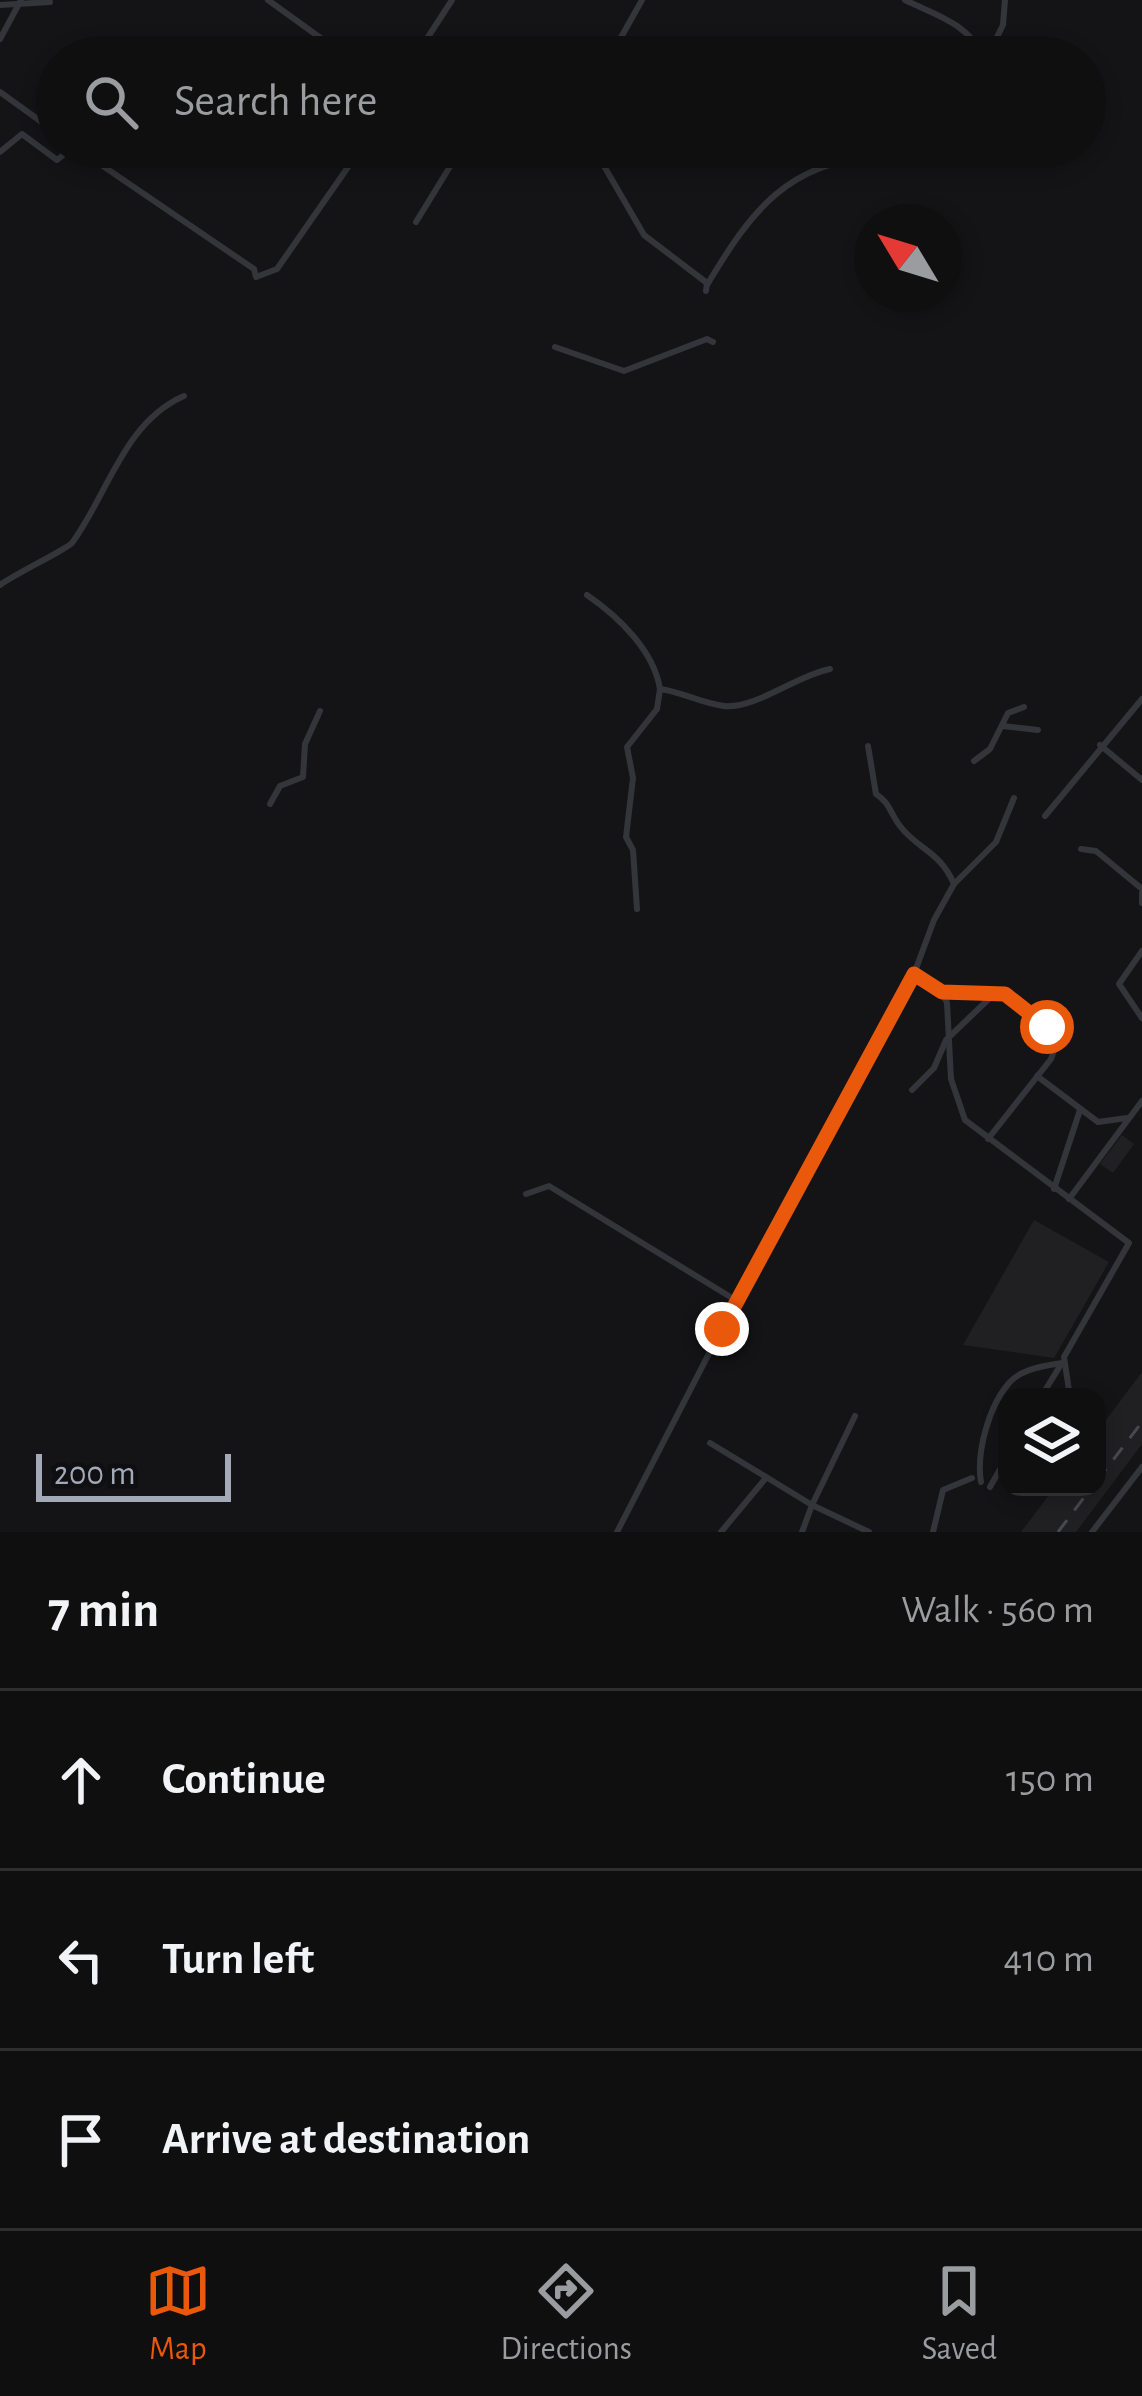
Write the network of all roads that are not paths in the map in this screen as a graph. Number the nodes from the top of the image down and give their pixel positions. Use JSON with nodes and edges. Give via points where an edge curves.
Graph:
{"nodes":[{"id":1,"x":268,"y":0,"type":"edge"},
{"id":2,"x":452,"y":0,"type":"edge"},
{"id":3,"x":642,"y":0,"type":"edge"},
{"id":4,"x":905,"y":0,"type":"edge"},
{"id":5,"x":1005,"y":0,"type":"edge"},
{"id":6,"x":50,"y":2,"type":"edge"},
{"id":7,"x":20,"y":3,"type":"edge"},
{"id":8,"x":0,"y":5,"type":"edge"},
{"id":9,"x":318,"y":36,"type":"edge"},
{"id":10,"x":429,"y":36,"type":"edge"},
{"id":11,"x":622,"y":36,"type":"edge"},
{"id":12,"x":971,"y":36,"type":"edge"},
{"id":13,"x":997,"y":36,"type":"edge"},
{"id":14,"x":0,"y":39,"type":"edge"},
{"id":15,"x":0,"y":92,"type":"edge"},
{"id":16,"x":36,"y":117,"type":"edge"},
{"id":17,"x":36,"y":119,"type":"edge"},
{"id":18,"x":22,"y":134,"type":"junction"},
{"id":19,"x":36,"y":144,"type":"edge"},
{"id":20,"x":0,"y":152,"type":"edge"},
{"id":21,"x":106,"y":168,"type":"edge"},
{"id":22,"x":348,"y":168,"type":"edge"},
{"id":23,"x":448,"y":168,"type":"edge"},
{"id":24,"x":604,"y":168,"type":"edge"},
{"id":25,"x":823,"y":168,"type":"edge"},
{"id":26,"x":416,"y":222,"type":"dead end"},
{"id":27,"x":713,"y":342,"type":"dead end"},
{"id":28,"x":555,"y":347,"type":"dead end"},
{"id":29,"x":184,"y":396,"type":"dead end"},
{"id":30,"x":0,"y":586,"type":"edge"},
{"id":31,"x":587,"y":595,"type":"dead end"},
{"id":32,"x":830,"y":669,"type":"dead end"},
{"id":33,"x":660,"y":689,"type":"junction"},
{"id":34,"x":1142,"y":699,"type":"edge"},
{"id":35,"x":1024,"y":707,"type":"dead end"},
{"id":36,"x":320,"y":711,"type":"dead end"},
{"id":37,"x":1003,"y":727,"type":"junction"},
{"id":38,"x":1038,"y":730,"type":"dead end"},
{"id":39,"x":868,"y":746,"type":"dead end"},
{"id":40,"x":1100,"y":746,"type":"junction"},
{"id":41,"x":974,"y":760,"type":"dead end"},
{"id":42,"x":1142,"y":780,"type":"edge"},
{"id":43,"x":1014,"y":798,"type":"dead end"},
{"id":44,"x":270,"y":804,"type":"dead end"},
{"id":45,"x":1045,"y":817,"type":"dead end"},
{"id":46,"x":1081,"y":849,"type":"dead end"},
{"id":47,"x":954,"y":884,"type":"junction"},
{"id":48,"x":1142,"y":891,"type":"edge"},
{"id":49,"x":1142,"y":904,"type":"edge"},
{"id":50,"x":638,"y":909,"type":"dead end"},
{"id":51,"x":1142,"y":951,"type":"edge"},
{"id":52,"x":914,"y":974,"type":"junction"},
{"id":53,"x":942,"y":992,"type":"junction"},
{"id":54,"x":995,"y":993,"type":"junction"},
{"id":55,"x":1142,"y":1018,"type":"edge"},
{"id":56,"x":946,"y":1040,"type":"junction"},
{"id":57,"x":1037,"y":1076,"type":"junction"},
{"id":58,"x":912,"y":1090,"type":"dead end"},
{"id":59,"x":1142,"y":1101,"type":"edge"},
{"id":60,"x":1079,"y":1110,"type":"junction"},
{"id":61,"x":1130,"y":1118,"type":"junction"},
{"id":62,"x":988,"y":1139,"type":"junction"},
{"id":63,"x":1054,"y":1189,"type":"junction"},
{"id":64,"x":526,"y":1194,"type":"dead end"},
{"id":65,"x":1069,"y":1199,"type":"junction"},
{"id":66,"x":737,"y":1301,"type":"junction"},
{"id":67,"x":1062,"y":1363,"type":"junction"},
{"id":68,"x":1047,"y":1388,"type":"edge"},
{"id":69,"x":1068,"y":1388,"type":"edge"},
{"id":70,"x":856,"y":1416,"type":"dead end"},
{"id":71,"x":710,"y":1443,"type":"dead end"},
{"id":72,"x":1142,"y":1467,"type":"edge"},
{"id":73,"x":998,"y":1472,"type":"edge"},
{"id":74,"x":766,"y":1478,"type":"junction"},
{"id":75,"x":990,"y":1486,"type":"dead end"},
{"id":76,"x":812,"y":1504,"type":"junction"},
{"id":77,"x":617,"y":1532,"type":"edge"},
{"id":78,"x":722,"y":1532,"type":"edge"},
{"id":79,"x":802,"y":1532,"type":"edge"},
{"id":80,"x":868,"y":1532,"type":"edge"},
{"id":81,"x":933,"y":1532,"type":"edge"},
{"id":82,"x":1092,"y":1532,"type":"edge"}],
"edges":[{"from":1,"to":9,"type":"street"},
{"from":2,"to":10,"type":"street"},
{"from":3,"to":11,"type":"street"},
{"from":4,"to":12,"type":"street","via":[[943,13]]},
{"from":5,"to":13,"type":"street"},
{"from":6,"to":7,"type":"street"},
{"from":7,"to":8,"type":"street"},
{"from":7,"to":14,"type":"street"},
{"from":15,"to":16,"type":"street"},
{"from":17,"to":18,"type":"street"},
{"from":18,"to":19,"type":"street"},
{"from":18,"to":20,"type":"street"},
{"from":21,"to":22,"type":"street","via":[[256,277],[278,269]]},
{"from":23,"to":26,"type":"street"},
{"from":24,"to":25,"type":"street","via":[[644,235],[706,288],[754,215],[799,173]]},
{"from":27,"to":28,"type":"street","via":[[624,370]]},
{"from":29,"to":30,"type":"street","via":[[134,437],[68,548],[28,563]]},
{"from":31,"to":33,"type":"street","via":[[642,646]]},
{"from":32,"to":33,"type":"street","via":[[724,706]]},
{"from":33,"to":50,"type":"street","via":[[657,709],[626,747],[633,778],[626,837]]},
{"from":34,"to":40,"type":"street"},
{"from":35,"to":37,"type":"street","via":[[1008,713]]},
{"from":36,"to":44,"type":"street","via":[[305,744],[303,777],[280,786]]},
{"from":37,"to":38,"type":"street"},
{"from":37,"to":41,"type":"street"},
{"from":39,"to":47,"type":"street","via":[[876,794],[902,830],[938,856]]},
{"from":40,"to":42,"type":"street"},
{"from":40,"to":45,"type":"street"},
{"from":43,"to":47,"type":"street","via":[[996,842]]},
{"from":46,"to":48,"type":"street","via":[[1096,851]]},
{"from":47,"to":52,"type":"street"},
{"from":48,"to":49,"type":"street"},
{"from":51,"to":55,"type":"street","via":[[1119,986]]},
{"from":52,"to":53,"type":"street"},
{"from":52,"to":66,"type":"street"},
{"from":53,"to":54,"type":"street"},
{"from":53,"to":56,"type":"street"},
{"from":54,"to":56,"type":"street"},
{"from":54,"to":57,"type":"street","via":[[1058,1040]]},
{"from":56,"to":58,"type":"street"},
{"from":56,"to":62,"type":"street","via":[[958,1106]]},
{"from":57,"to":60,"type":"street"},
{"from":57,"to":62,"type":"street"},
{"from":59,"to":61,"type":"street"},
{"from":60,"to":61,"type":"street","via":[[1098,1121]]},
{"from":60,"to":63,"type":"street"},
{"from":61,"to":65,"type":"street"},
{"from":62,"to":63,"type":"street"},
{"from":63,"to":65,"type":"street"},
{"from":64,"to":66,"type":"street","via":[[549,1186]]},
{"from":65,"to":67,"type":"street","via":[[1129,1247]]},
{"from":66,"to":77,"type":"street"},
{"from":67,"to":68,"type":"street"},
{"from":67,"to":69,"type":"street"},
{"from":67,"to":81,"type":"street","via":[[1011,1380],[988,1425],[976,1480],[943,1490]]},
{"from":70,"to":76,"type":"street"},
{"from":71,"to":74,"type":"street"},
{"from":72,"to":82,"type":"street"},
{"from":73,"to":75,"type":"street"},
{"from":74,"to":76,"type":"street"},
{"from":74,"to":78,"type":"street"},
{"from":76,"to":79,"type":"street"},
{"from":76,"to":80,"type":"street"}]}
